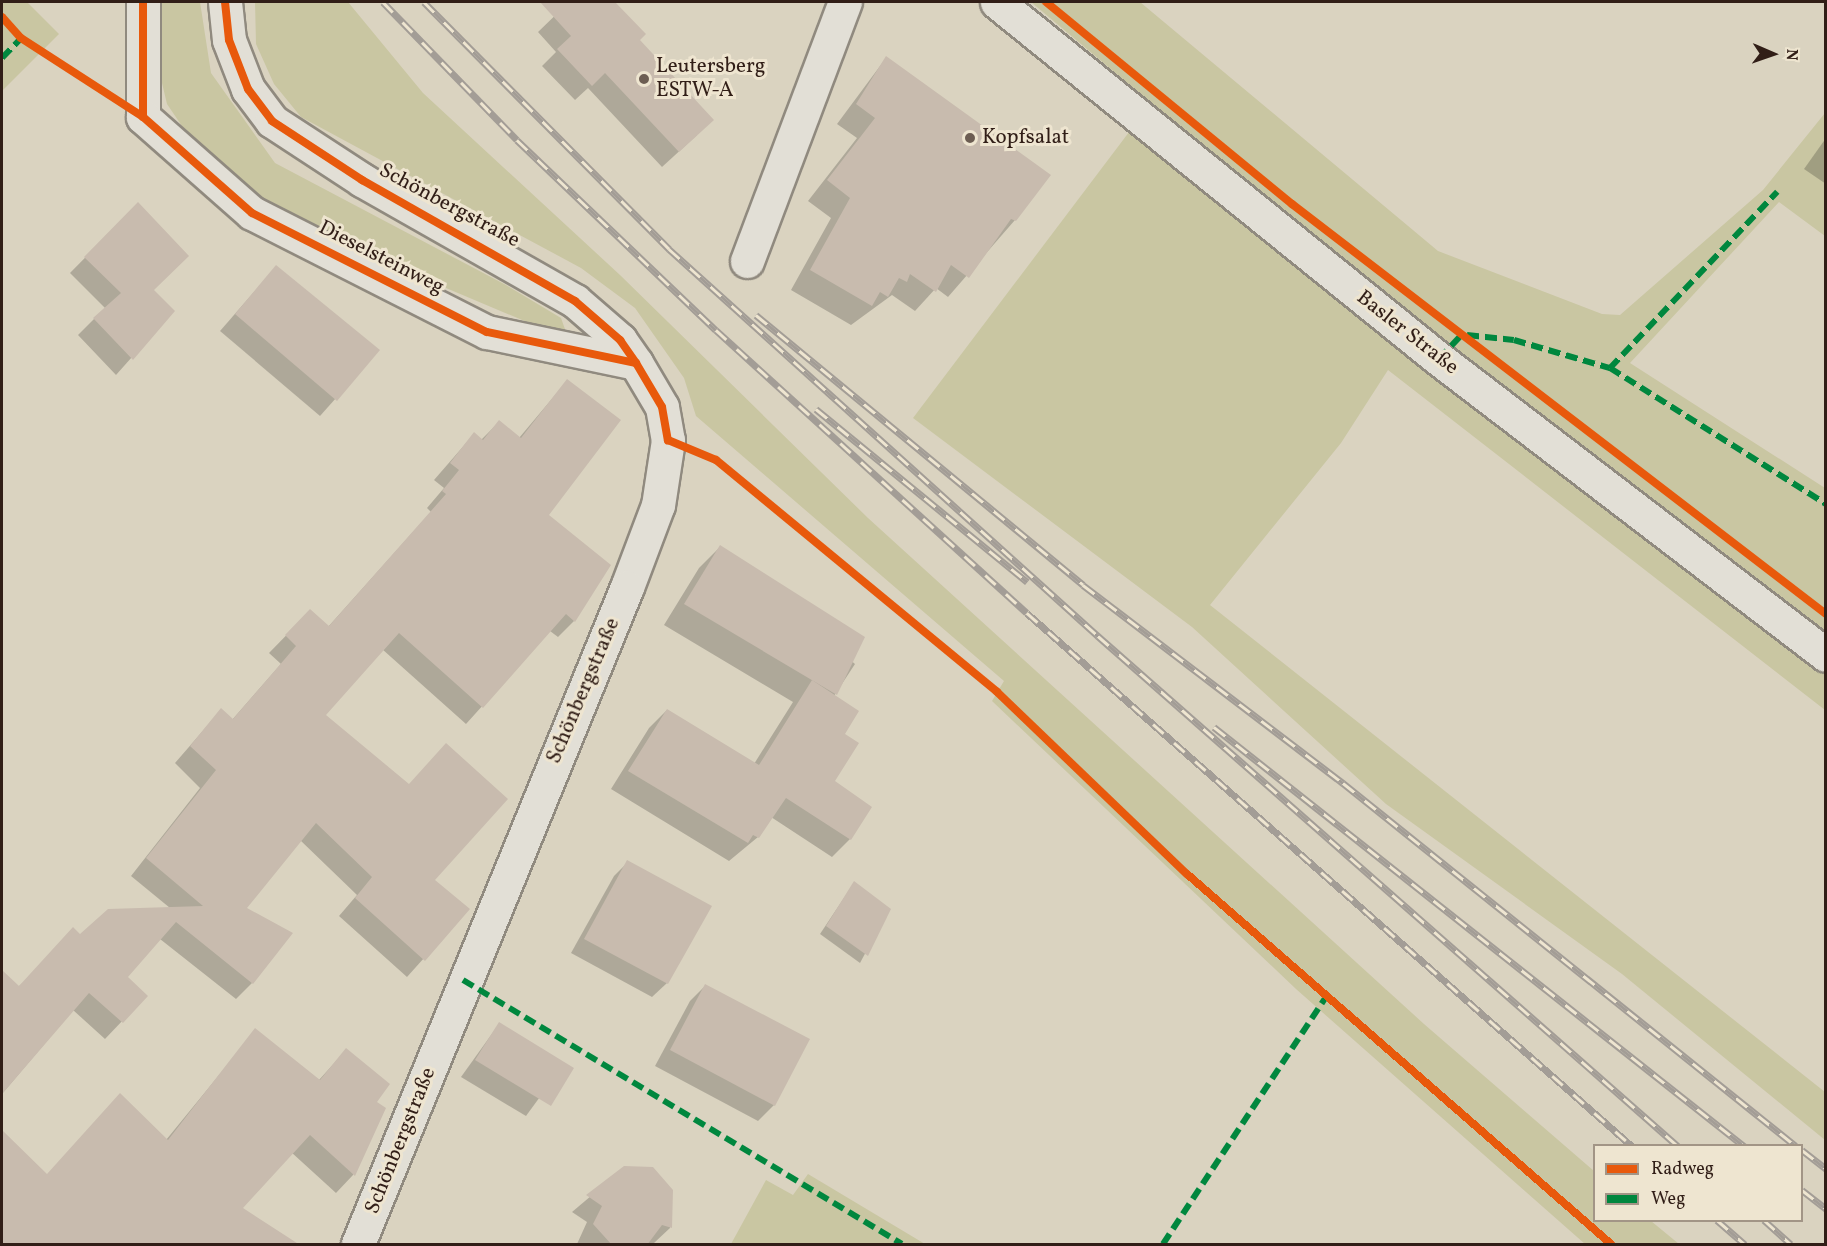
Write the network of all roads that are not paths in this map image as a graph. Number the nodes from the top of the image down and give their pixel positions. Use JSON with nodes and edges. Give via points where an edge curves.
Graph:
{"nodes":[{"id":1,"x":143,"y":2,"type":"edge"},
{"id":2,"x":225,"y":2,"type":"edge"},
{"id":3,"x":845,"y":2,"type":"edge"},
{"id":4,"x":998,"y":2,"type":"edge"},
{"id":5,"x":747,"y":261,"type":"dead end"},
{"id":6,"x":636,"y":363,"type":"junction"},
{"id":7,"x":1826,"y":655,"type":"edge"},
{"id":8,"x":358,"y":1245,"type":"edge"}],
"edges":[{"from":1,"to":6,"type":"street","name":"Dieselsteinweg","via":[[143,117],[252,213],[487,332]]},
{"from":2,"to":6,"type":"street","name":"Schönbergstraße","via":[[229,40],[248,89],[272,121],[363,180],[575,301],[620,340]]},
{"from":3,"to":5,"type":"street"},
{"from":4,"to":7,"type":"street","name":"Basler Straße","via":[[1439,359]]},
{"from":6,"to":8,"type":"street","name":"Schönbergstraße","via":[[662,407],[668,440],[658,505],[463,980],[408,1131]]}]}
